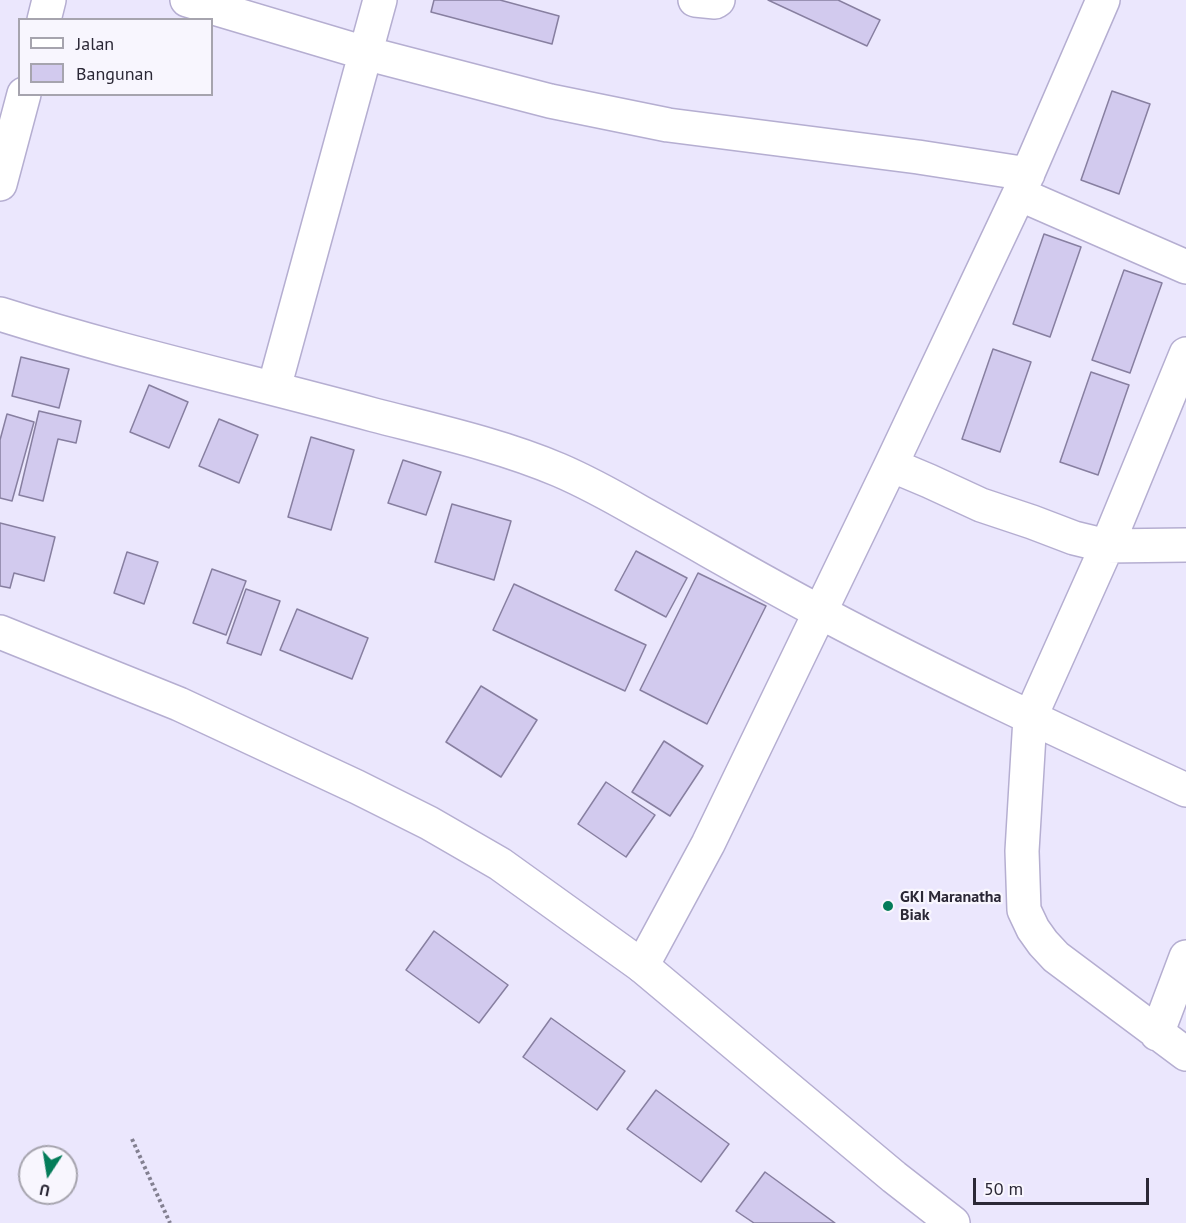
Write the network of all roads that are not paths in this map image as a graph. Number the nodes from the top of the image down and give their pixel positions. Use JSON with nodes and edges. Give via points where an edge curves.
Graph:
{"nodes":[{"id":1,"x":49,"y":0,"type":"edge"},
{"id":2,"x":187,"y":0,"type":"edge"},
{"id":3,"x":380,"y":0,"type":"edge"},
{"id":4,"x":695,"y":0,"type":"edge"},
{"id":5,"x":718,"y":0,"type":"edge"},
{"id":6,"x":1103,"y":0,"type":"edge"},
{"id":7,"x":44,"y":18,"type":"edge"},
{"id":8,"x":365,"y":53,"type":"junction"},
{"id":9,"x":23,"y":96,"type":"edge"},
{"id":10,"x":0,"y":184,"type":"edge"},
{"id":11,"x":1023,"y":184,"type":"junction"},
{"id":12,"x":1186,"y":267,"type":"edge"},
{"id":13,"x":0,"y":314,"type":"edge"},
{"id":14,"x":1186,"y":354,"type":"edge"},
{"id":15,"x":274,"y":388,"type":"junction"},
{"id":16,"x":891,"y":465,"type":"junction"},
{"id":17,"x":1186,"y":545,"type":"edge"},
{"id":18,"x":1107,"y":546,"type":"junction"},
{"id":19,"x":820,"y":612,"type":"junction"},
{"id":20,"x":0,"y":632,"type":"edge"},
{"id":21,"x":1030,"y":718,"type":"junction"},
{"id":22,"x":1186,"y":790,"type":"edge"},
{"id":23,"x":1186,"y":957,"type":"edge"},
{"id":24,"x":642,"y":966,"type":"junction"},
{"id":25,"x":1157,"y":1034,"type":"junction"},
{"id":26,"x":1186,"y":1054,"type":"edge"},
{"id":27,"x":953,"y":1223,"type":"edge"}],
"edges":[{"from":1,"to":7,"type":"street"},
{"from":2,"to":8,"type":"street"},
{"from":3,"to":8,"type":"street"},
{"from":4,"to":5,"type":"street"},
{"from":6,"to":11,"type":"street"},
{"from":8,"to":11,"type":"street","via":[[550,101],[668,125],[918,157]]},
{"from":8,"to":15,"type":"street"},
{"from":9,"to":10,"type":"street"},
{"from":11,"to":12,"type":"street"},
{"from":11,"to":16,"type":"street"},
{"from":13,"to":15,"type":"street"},
{"from":14,"to":18,"type":"street"},
{"from":15,"to":19,"type":"street","via":[[483,444],[562,471]]},
{"from":16,"to":18,"type":"street","via":[[981,505]]},
{"from":16,"to":19,"type":"street"},
{"from":17,"to":18,"type":"street"},
{"from":18,"to":21,"type":"street"},
{"from":19,"to":21,"type":"street"},
{"from":19,"to":24,"type":"street","via":[[708,844]]},
{"from":20,"to":24,"type":"street","via":[[179,704],[429,823],[500,864]]},
{"from":21,"to":22,"type":"street"},
{"from":21,"to":25,"type":"street","via":[[1022,851],[1024,910],[1042,943],[1056,957]]},
{"from":23,"to":25,"type":"street"},
{"from":24,"to":27,"type":"street"},
{"from":25,"to":26,"type":"street"}]}
